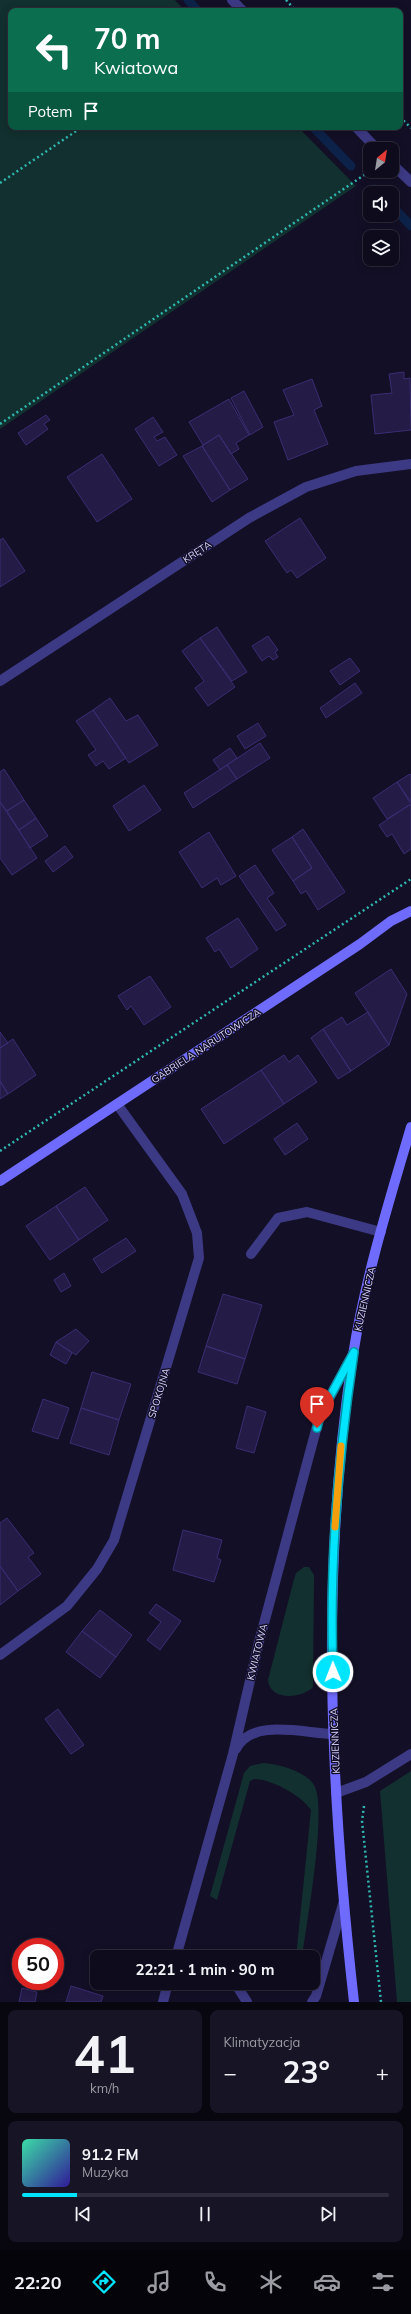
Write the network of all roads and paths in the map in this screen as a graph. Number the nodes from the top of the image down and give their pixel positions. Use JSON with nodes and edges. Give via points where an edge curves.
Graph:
{"nodes":[{"id":1,"x":232,"y":0,"type":"edge"},
{"id":2,"x":286,"y":0,"type":"edge"},
{"id":3,"x":240,"y":8,"type":"edge"},
{"id":4,"x":293,"y":8,"type":"edge"},
{"id":5,"x":403,"y":120,"type":"edge"},
{"id":6,"x":411,"y":128,"type":"edge"},
{"id":7,"x":78,"y":130,"type":"edge"},
{"id":8,"x":359,"y":130,"type":"edge"},
{"id":9,"x":370,"y":142,"type":"edge"},
{"id":10,"x":399,"y":171,"type":"edge"},
{"id":11,"x":363,"y":176,"type":"edge"},
{"id":12,"x":411,"y":182,"type":"edge"},
{"id":13,"x":0,"y":183,"type":"edge"},
{"id":14,"x":0,"y":424,"type":"edge"},
{"id":15,"x":411,"y":464,"type":"edge"},
{"id":16,"x":0,"y":681,"type":"edge"},
{"id":17,"x":411,"y":879,"type":"edge"},
{"id":18,"x":411,"y":911,"type":"edge"},
{"id":19,"x":117,"y":1104,"type":"junction"},
{"id":20,"x":411,"y":1127,"type":"edge"},
{"id":21,"x":0,"y":1150,"type":"edge"},
{"id":22,"x":0,"y":1181,"type":"edge"},
{"id":23,"x":382,"y":1232,"type":"junction"},
{"id":24,"x":251,"y":1254,"type":"dead end"},
{"id":25,"x":354,"y":1352,"type":"junction"},
{"id":26,"x":0,"y":1655,"type":"edge"},
{"id":27,"x":334,"y":1734,"type":"junction"},
{"id":28,"x":233,"y":1754,"type":"junction"},
{"id":29,"x":411,"y":1754,"type":"edge"},
{"id":30,"x":366,"y":1782,"type":"junction"},
{"id":31,"x":336,"y":1793,"type":"junction"},
{"id":32,"x":343,"y":1904,"type":"junction"},
{"id":33,"x":178,"y":1950,"type":"edge"},
{"id":34,"x":166,"y":1990,"type":"edge"},
{"id":35,"x":239,"y":1990,"type":"edge"},
{"id":36,"x":314,"y":1999,"type":"edge"},
{"id":37,"x":163,"y":2002,"type":"edge"},
{"id":38,"x":247,"y":2002,"type":"edge"},
{"id":39,"x":354,"y":2002,"type":"edge"},
{"id":40,"x":381,"y":2002,"type":"edge"}],
"edges":[{"from":1,"to":3,"type":"street"},
{"from":2,"to":4,"type":"path"},
{"from":5,"to":6,"type":"path"},
{"from":7,"to":13,"type":"path"},
{"from":8,"to":9,"type":"street"},
{"from":10,"to":12,"type":"street"},
{"from":11,"to":14,"type":"path"},
{"from":15,"to":16,"type":"street","name":"KRĘTA","via":[[356,471],[306,487],[249,518]]},
{"from":17,"to":21,"type":"path"},
{"from":18,"to":19,"type":"main road","name":"GABRIELA NARUTOWICZA","via":[[391,920],[360,944]]},
{"from":19,"to":22,"type":"main road","name":"GABRIELA NARUTOWICZA"},
{"from":19,"to":26,"type":"street","name":"SPOKOJNA","via":[[182,1194],[197,1233],[199,1258],[114,1540],[97,1569],[67,1606]]},
{"from":20,"to":23,"type":"main road","name":"KUZIENNICZA"},
{"from":23,"to":24,"type":"street","via":[[306,1212],[278,1218]]},
{"from":23,"to":25,"type":"main road","name":"KUZIENNICZA"},
{"from":25,"to":27,"type":"main road","name":"KUZIENNICZA","via":[[341,1437],[334,1546]]},
{"from":25,"to":28,"type":"street","name":"KWIATOWA","via":[[318,1422],[257,1649]]},
{"from":27,"to":28,"type":"street","via":[[260,1730],[244,1738]]},
{"from":27,"to":31,"type":"main road","name":"KUZIENNICZA"},
{"from":28,"to":33,"type":"street","name":"KWIATOWA"},
{"from":29,"to":30,"type":"street"},
{"from":30,"to":31,"type":"street"},
{"from":30,"to":40,"type":"path","via":[[362,1821]]},
{"from":31,"to":32,"type":"main road","name":"KUZIENNICZA"},
{"from":32,"to":36,"type":"street"},
{"from":32,"to":39,"type":"main road","name":"KUZIENNICZA"},
{"from":34,"to":37,"type":"street"},
{"from":35,"to":38,"type":"street"}]}
